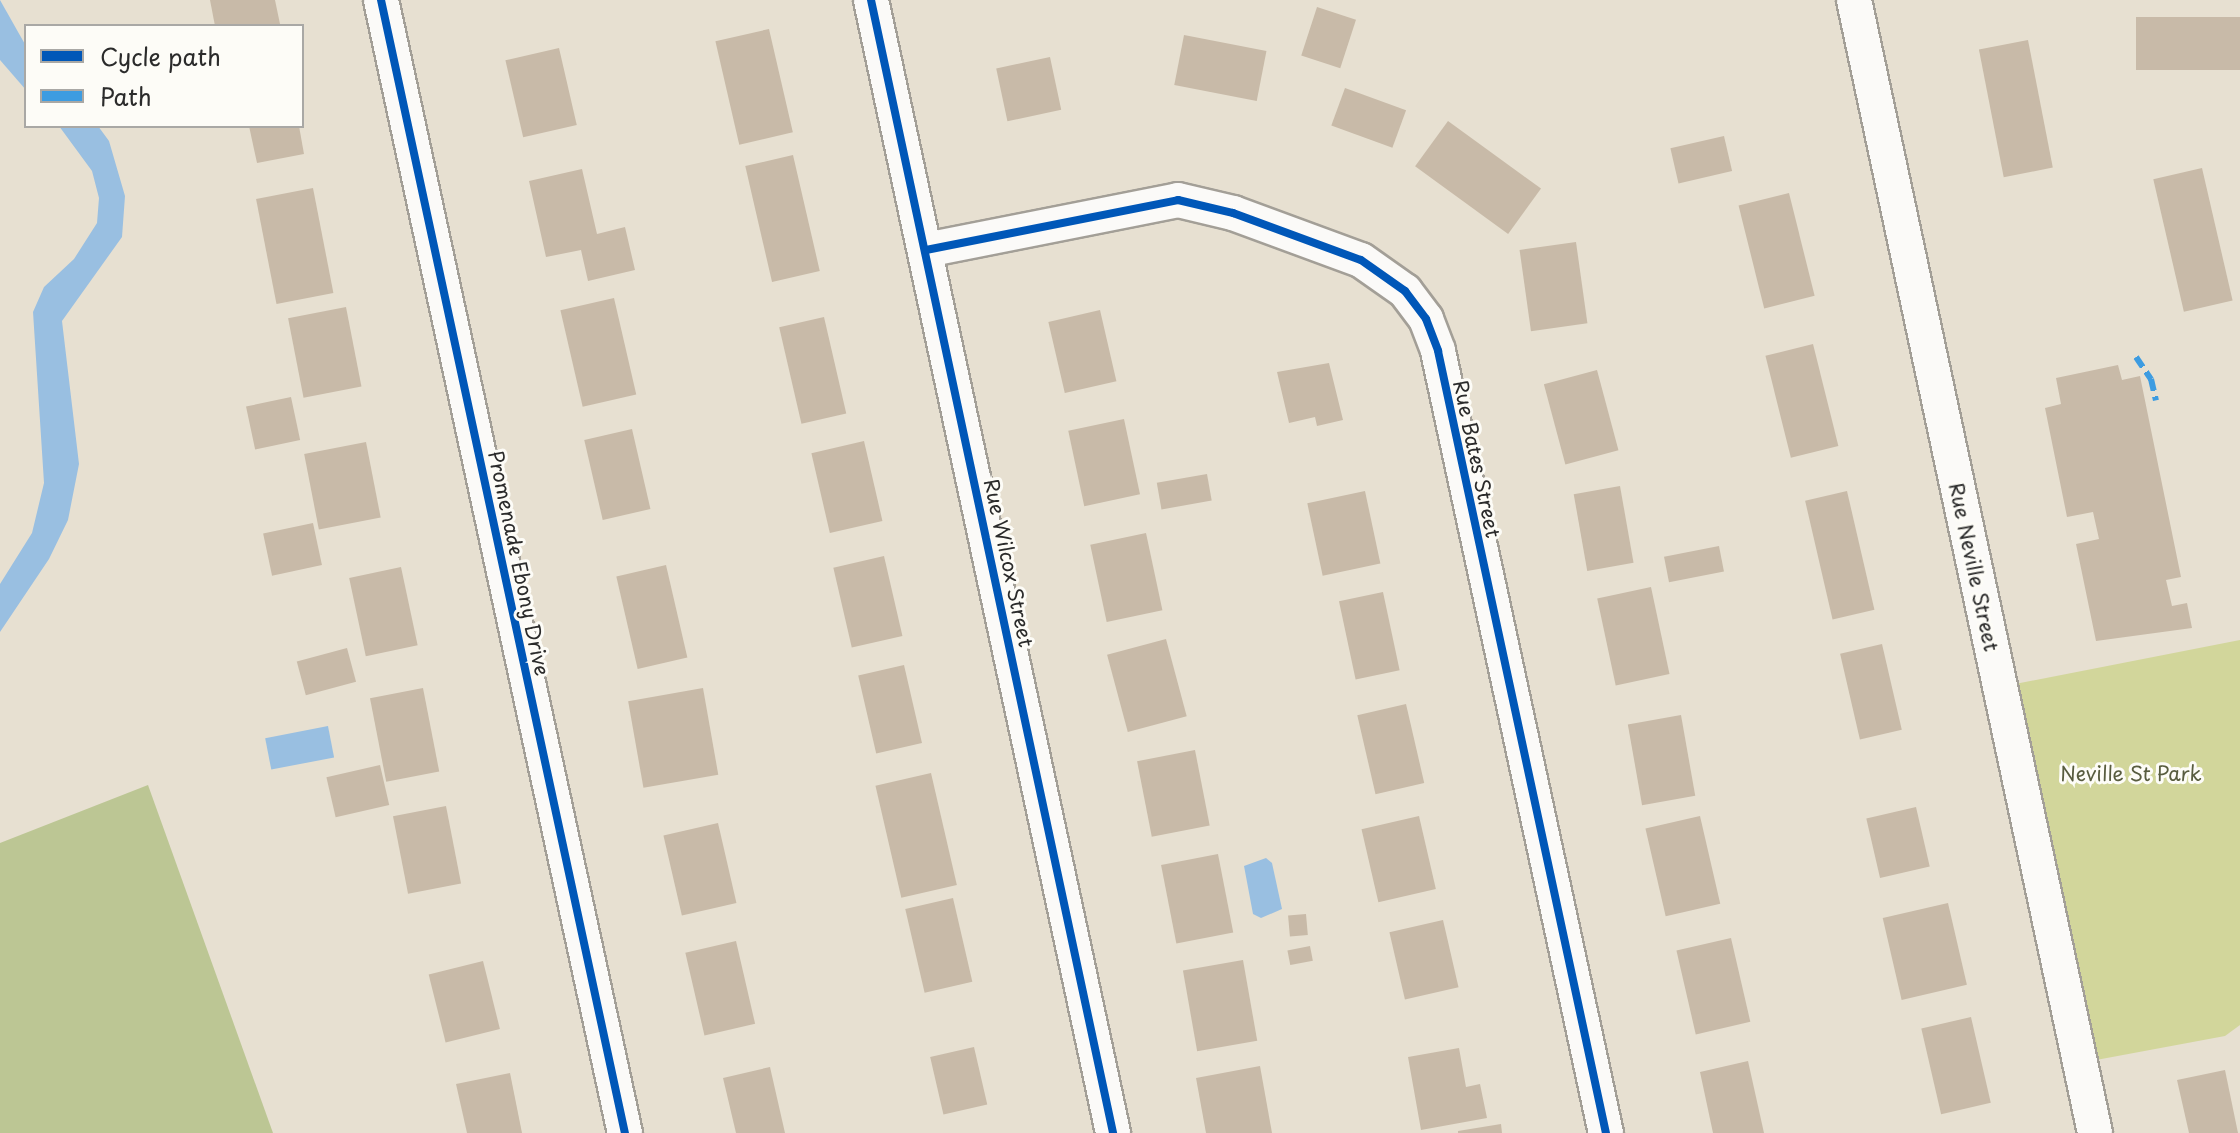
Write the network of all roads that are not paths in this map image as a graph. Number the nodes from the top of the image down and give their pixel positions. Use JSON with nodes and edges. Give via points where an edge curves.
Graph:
{"nodes":[{"id":1,"x":381,"y":0,"type":"edge"},
{"id":2,"x":871,"y":0,"type":"edge"},
{"id":3,"x":1854,"y":0,"type":"edge"},
{"id":4,"x":926,"y":250,"type":"junction"},
{"id":5,"x":625,"y":1133,"type":"edge"},
{"id":6,"x":1113,"y":1133,"type":"edge"},
{"id":7,"x":1606,"y":1133,"type":"edge"},
{"id":8,"x":2095,"y":1133,"type":"edge"}],
"edges":[{"from":1,"to":5,"type":"street","name":"Promenade Ebony Drive"},
{"from":2,"to":4,"type":"street","name":"Rue Wilcox Street"},
{"from":3,"to":8,"type":"street","name":"Rue Neville Street"},
{"from":4,"to":6,"type":"street","name":"Rue Wilcox Street"},
{"from":4,"to":7,"type":"street","name":"Rue Bates Street","via":[[1178,200],[1221,209],[1361,260],[1405,291],[1426,319],[1438,351]]}]}
